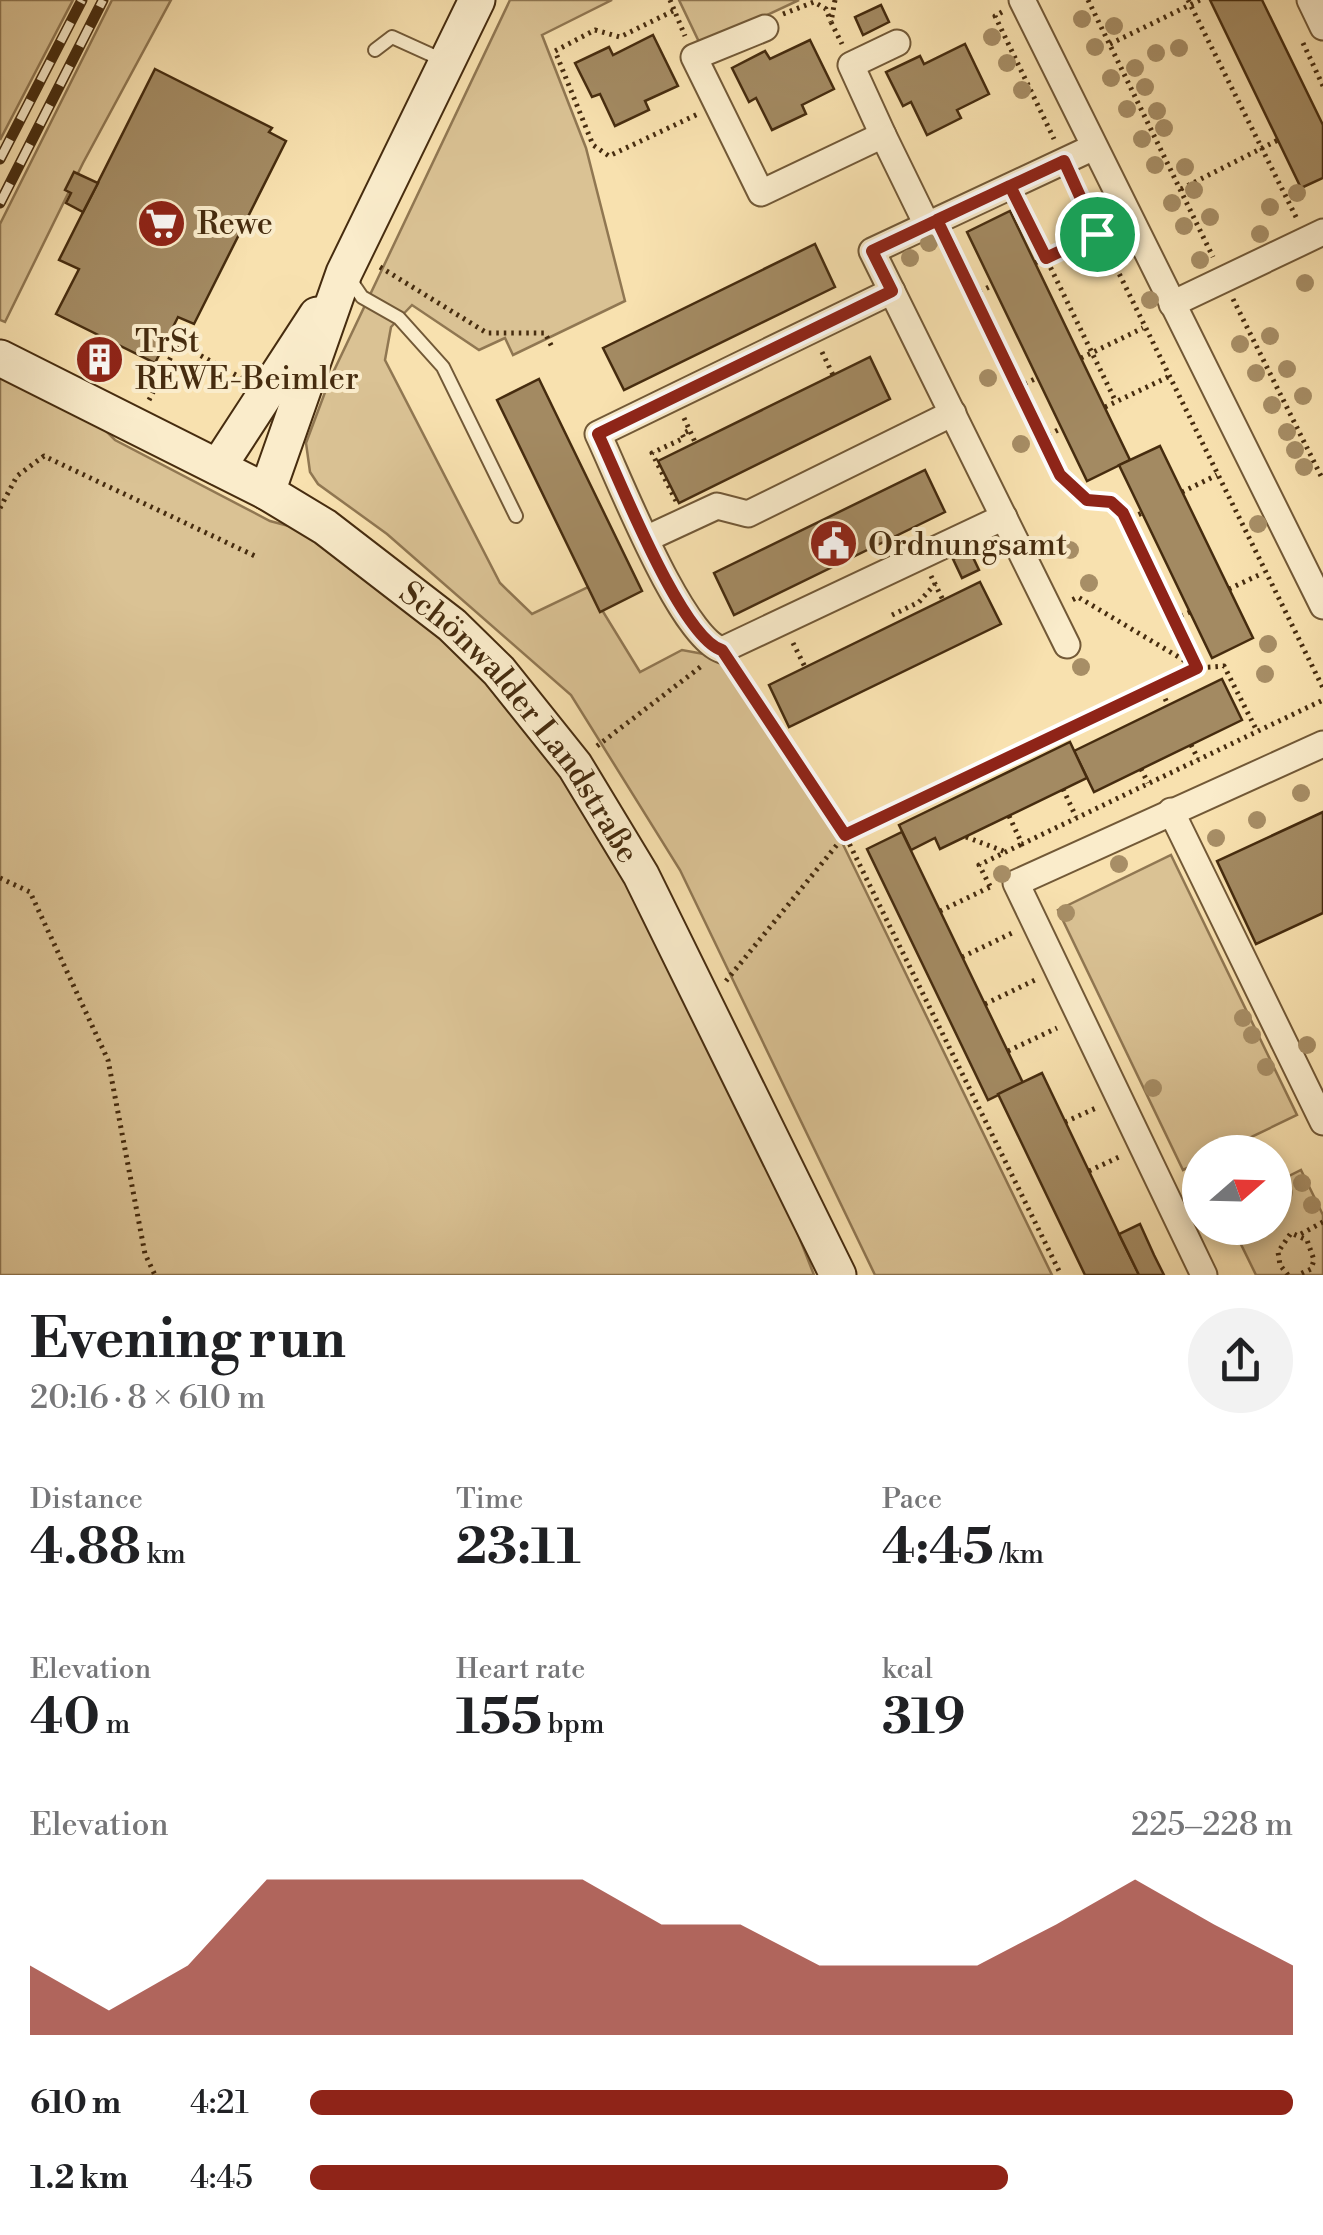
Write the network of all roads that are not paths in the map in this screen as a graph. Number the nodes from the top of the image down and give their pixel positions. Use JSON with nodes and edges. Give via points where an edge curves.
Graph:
{"nodes":[{"id":1,"x":477,"y":0,"type":"edge"},
{"id":2,"x":1310,"y":0,"type":"edge"},
{"id":3,"x":1022,"y":1,"type":"edge"},
{"id":4,"x":1323,"y":26,"type":"edge"},
{"id":5,"x":765,"y":28,"type":"road end"},
{"id":6,"x":897,"y":43,"type":"dead end"},
{"id":7,"x":375,"y":50,"type":"dead end"},
{"id":8,"x":448,"y":62,"type":"junction"},
{"id":9,"x":883,"y":135,"type":"junction"},
{"id":10,"x":1094,"y":147,"type":"junction"},
{"id":11,"x":932,"y":222,"type":"junction"},
{"id":12,"x":1311,"y":228,"type":"edge"},
{"id":13,"x":361,"y":269,"type":"junction"},
{"id":14,"x":892,"y":291,"type":"junction"},
{"id":15,"x":1172,"y":304,"type":"junction"},
{"id":16,"x":0,"y":358,"type":"edge"},
{"id":17,"x":953,"y":413,"type":"junction"},
{"id":18,"x":218,"y":467,"type":"junction"},
{"id":19,"x":267,"y":492,"type":"junction"},
{"id":20,"x":516,"y":516,"type":"dead end"},
{"id":21,"x":1004,"y":517,"type":"junction"},
{"id":22,"x":648,"y":538,"type":"junction"},
{"id":23,"x":1323,"y":606,"type":"edge"},
{"id":24,"x":1067,"y":645,"type":"dead end"},
{"id":25,"x":1323,"y":744,"type":"edge"},
{"id":26,"x":1172,"y":811,"type":"junction"},
{"id":27,"x":1322,"y":1120,"type":"edge"},
{"id":28,"x":838,"y":1275,"type":"edge"},
{"id":29,"x":1204,"y":1275,"type":"edge"}],
"edges":[{"from":1,"to":8,"type":"main road"},
{"from":2,"to":4,"type":"street"},
{"from":3,"to":10,"type":"street"},
{"from":5,"to":9,"type":"street","via":[[694,57],[761,192]]},
{"from":6,"to":9,"type":"street","via":[[852,65]]},
{"from":7,"to":8,"type":"lane","via":[[392,37]]},
{"from":8,"to":13,"type":"main road"},
{"from":9,"to":11,"type":"street"},
{"from":10,"to":11,"type":"street"},
{"from":10,"to":15,"type":"street"},
{"from":11,"to":14,"type":"street","via":[[872,251]]},
{"from":12,"to":15,"type":"street"},
{"from":13,"to":18,"type":"main road"},
{"from":13,"to":19,"type":"main road"},
{"from":13,"to":20,"type":"lane","via":[[362,297],[399,318],[443,367]]},
{"from":14,"to":17,"type":"street"},
{"from":14,"to":22,"type":"street","via":[[598,434]]},
{"from":15,"to":23,"type":"street"},
{"from":16,"to":18,"type":"main road","name":"Schönwalder Landstraße"},
{"from":17,"to":21,"type":"street"},
{"from":17,"to":22,"type":"street","via":[[748,514],[717,506]]},
{"from":18,"to":19,"type":"main road","name":"Schönwalder Landstraße"},
{"from":19,"to":28,"type":"main road","name":"Schönwalder Landstraße","via":[[371,560],[452,626],[535,712],[575,766],[641,875]]},
{"from":21,"to":22,"type":"street","via":[[722,650],[710,647],[684,618]]},
{"from":21,"to":24,"type":"street"},
{"from":25,"to":26,"type":"street"},
{"from":26,"to":27,"type":"street"},
{"from":26,"to":29,"type":"street","via":[[1016,883]]}]}
